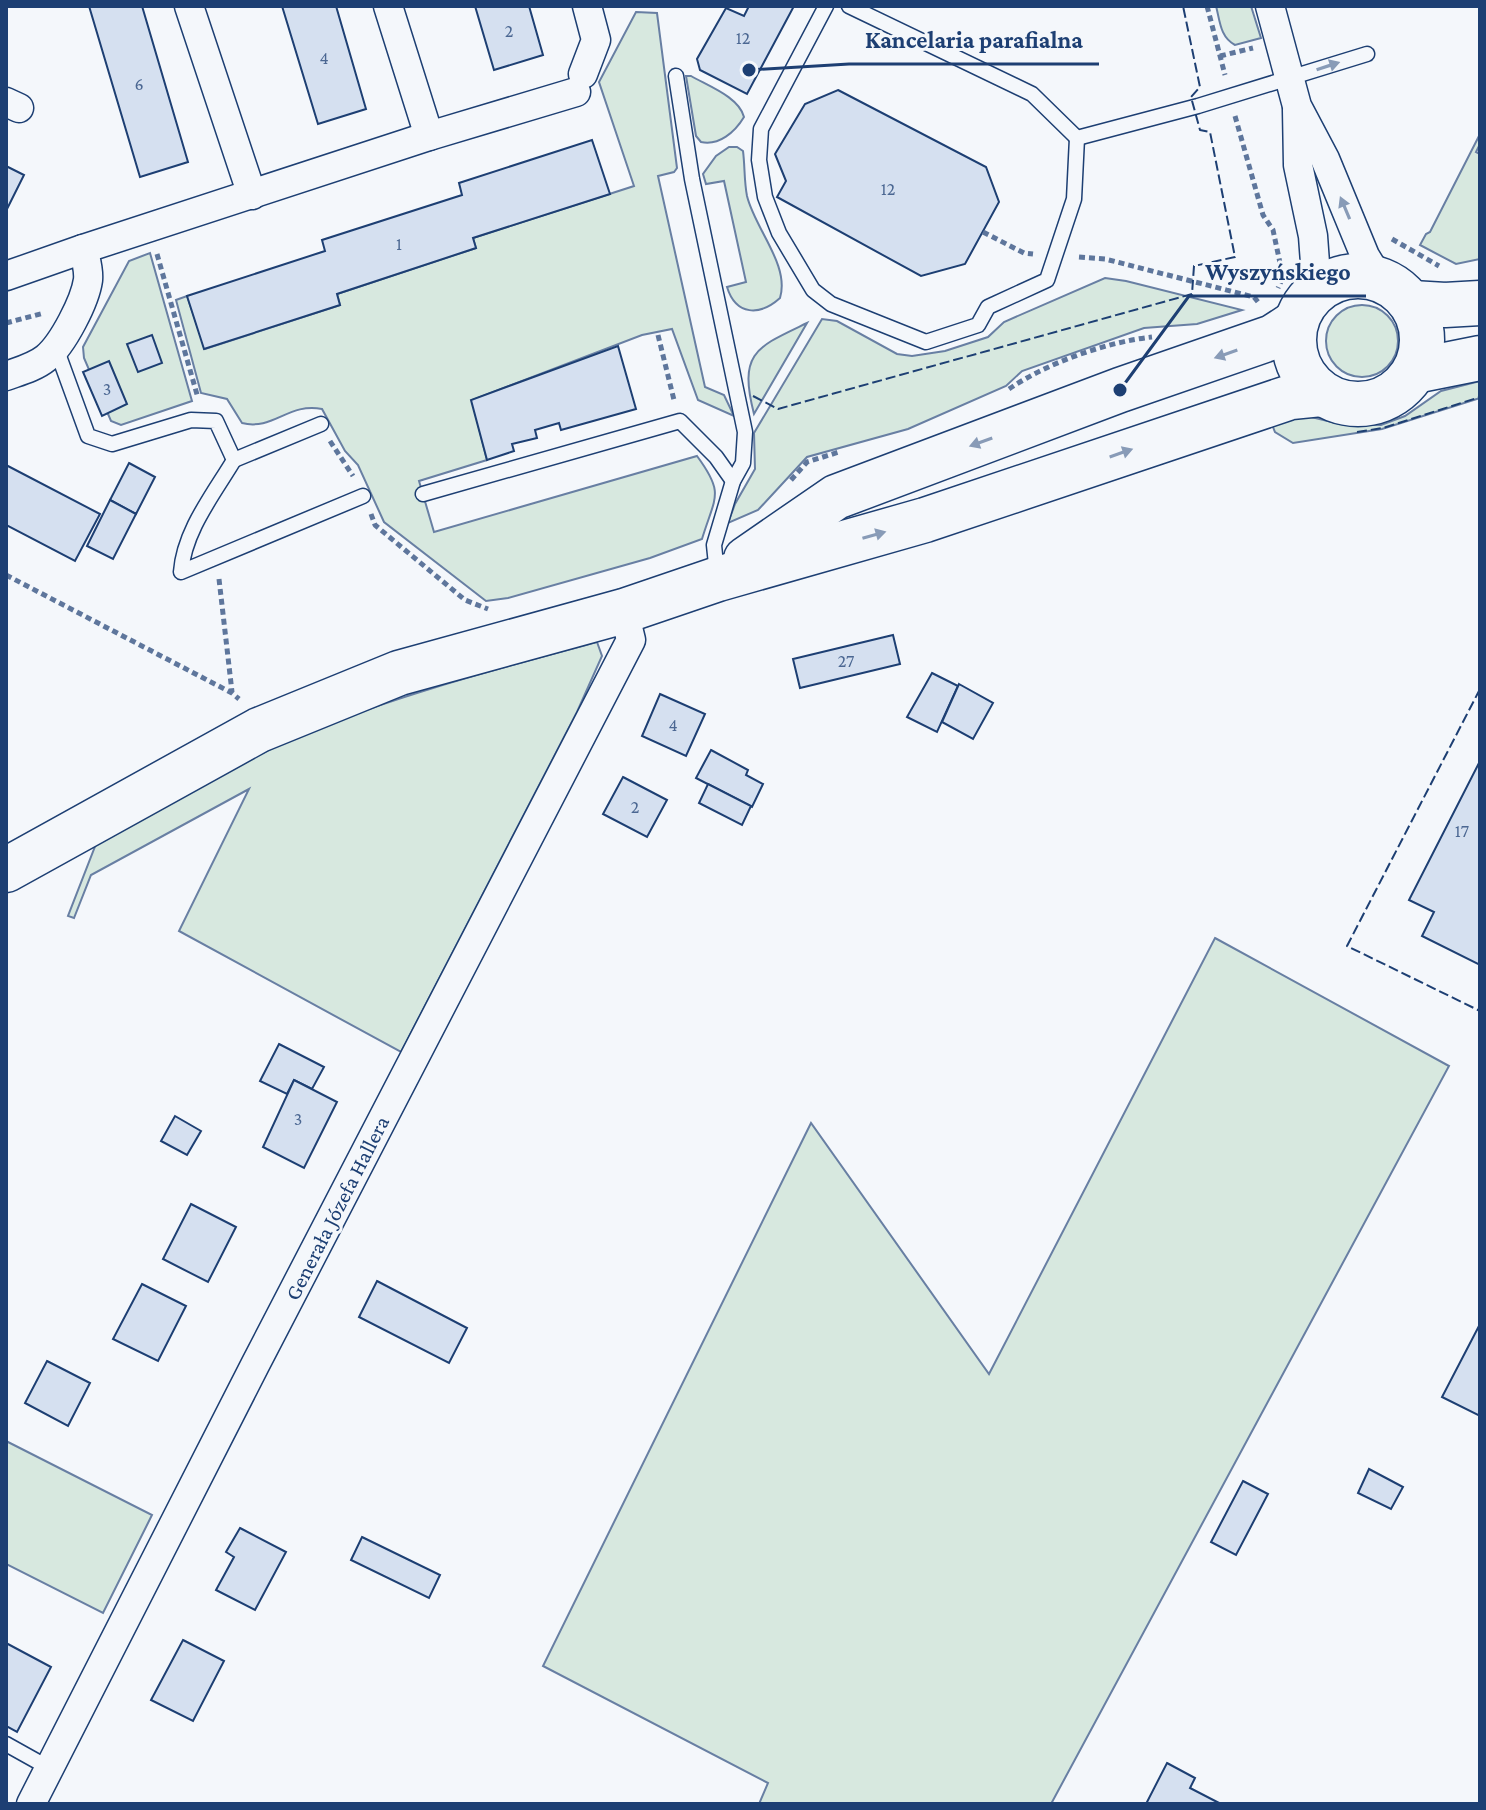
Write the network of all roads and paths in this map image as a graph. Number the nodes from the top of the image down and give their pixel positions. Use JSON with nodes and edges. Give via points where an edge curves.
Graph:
{"nodes":[{"id":1,"x":189,"y":6,"type":"edge"},
{"id":2,"x":388,"y":6,"type":"edge"},
{"id":3,"x":587,"y":6,"type":"edge"},
{"id":4,"x":826,"y":6,"type":"edge"},
{"id":5,"x":849,"y":6,"type":"edge"},
{"id":6,"x":1270,"y":6,"type":"edge"},
{"id":7,"x":1262,"y":46,"type":"dead end"},
{"id":8,"x":1367,"y":54,"type":"dead end"},
{"id":9,"x":1220,"y":56,"type":"dead end"},
{"id":10,"x":676,"y":76,"type":"dead end"},
{"id":11,"x":1293,"y":92,"type":"junction"},
{"id":12,"x":429,"y":136,"type":"junction"},
{"id":13,"x":1077,"y":138,"type":"junction"},
{"id":14,"x":252,"y":195,"type":"junction"},
{"id":15,"x":983,"y":232,"type":"dead end"},
{"id":16,"x":1383,"y":233,"type":"dead end"},
{"id":17,"x":155,"y":245,"type":"dead end"},
{"id":18,"x":83,"y":249,"type":"junction"},
{"id":19,"x":1055,"y":255,"type":"junction"},
{"id":20,"x":1448,"y":267,"type":"dead end"},
{"id":21,"x":6,"y":276,"type":"edge"},
{"id":22,"x":1395,"y":291,"type":"junction"},
{"id":23,"x":1480,"y":303,"type":"edge"},
{"id":24,"x":1292,"y":307,"type":"junction"},
{"id":25,"x":57,"y":311,"type":"dead end"},
{"id":26,"x":6,"y":323,"type":"edge"},
{"id":27,"x":658,"y":335,"type":"dead end"},
{"id":28,"x":56,"y":348,"type":"junction"},
{"id":29,"x":1480,"y":358,"type":"edge"},
{"id":30,"x":1415,"y":371,"type":"junction"},
{"id":31,"x":6,"y":376,"type":"edge"},
{"id":32,"x":1321,"y":394,"type":"junction"},
{"id":33,"x":199,"y":403,"type":"dead end"},
{"id":34,"x":680,"y":421,"type":"junction"},
{"id":35,"x":321,"y":424,"type":"dead end"},
{"id":36,"x":234,"y":460,"type":"junction"},
{"id":37,"x":733,"y":481,"type":"junction"},
{"id":38,"x":423,"y":494,"type":"dead end"},
{"id":39,"x":363,"y":496,"type":"dead end"},
{"id":40,"x":216,"y":558,"type":"junction"},
{"id":41,"x":6,"y":575,"type":"edge"},
{"id":42,"x":718,"y":579,"type":"junction"},
{"id":43,"x":624,"y":611,"type":"junction"},
{"id":44,"x":232,"y":693,"type":"junction"},
{"id":45,"x":249,"y":707,"type":"dead end"},
{"id":46,"x":6,"y":870,"type":"edge"},
{"id":47,"x":6,"y":1744,"type":"edge"},
{"id":48,"x":49,"y":1768,"type":"junction"},
{"id":49,"x":31,"y":1804,"type":"edge"}],
"edges":[{"from":1,"to":14,"type":"street"},
{"from":2,"to":12,"type":"street"},
{"from":3,"to":12,"type":"street","via":[[596,40],[580,83]]},
{"from":4,"to":19,"type":"lane","via":[[761,129],[759,160],[779,233],[813,290],[831,304],[926,342],[978,325],[988,307],[1047,280]]},
{"from":5,"to":13,"type":"lane","via":[[1032,94]]},
{"from":6,"to":11,"type":"street"},
{"from":7,"to":9,"type":"path"},
{"from":11,"to":8,"type":"lane","one_way":true},
{"from":10,"to":37,"type":"lane","via":[[745,432],[743,463]]},
{"from":11,"to":13,"type":"lane"},
{"from":22,"to":11,"type":"street","one_way":true,"via":[[1365,256]]},
{"from":11,"to":24,"type":"street","via":[[1298,165],[1313,236]]},
{"from":12,"to":14,"type":"street"},
{"from":13,"to":19,"type":"lane","via":[[1074,199]]},
{"from":14,"to":18,"type":"street"},
{"from":15,"to":19,"type":"path","via":[[1024,253]]},
{"from":16,"to":20,"type":"path"},
{"from":17,"to":33,"type":"path"},
{"from":18,"to":21,"type":"street"},
{"from":18,"to":28,"type":"street","via":[[88,281]]},
{"from":19,"to":24,"type":"path","via":[[1105,259]]},
{"from":22,"to":23,"type":"main road","via":[[1445,305]]},
{"from":22,"to":24,"type":"main road","via":[[1357,275],[1336,280]]},
{"from":22,"to":30,"type":"main road","via":[[1420,319],[1422,354]]},
{"from":24,"to":32,"type":"main road","via":[[1300,369]]},
{"from":24,"to":42,"type":"main road","one_way":true,"via":[[1273,337],[836,497]]},
{"from":25,"to":26,"type":"path"},
{"from":27,"to":34,"type":"path"},
{"from":28,"to":31,"type":"street","via":[[37,364]]},
{"from":28,"to":36,"type":"lane","via":[[88,436],[112,444],[191,420],[216,421]]},
{"from":29,"to":30,"type":"main road"},
{"from":30,"to":32,"type":"main road","via":[[1405,386],[1373,403],[1347,403]]},
{"from":42,"to":32,"type":"main road","one_way":true,"via":[[925,520],[1291,397]]},
{"from":34,"to":37,"type":"lane"},
{"from":34,"to":38,"type":"lane"},
{"from":35,"to":36,"type":"lane"},
{"from":36,"to":40,"type":"lane","via":[[191,531],[181,572]]},
{"from":37,"to":42,"type":"lane","via":[[714,545]]},
{"from":39,"to":40,"type":"lane"},
{"from":40,"to":44,"type":"path"},
{"from":41,"to":44,"type":"path"},
{"from":42,"to":43,"type":"main road"},
{"from":43,"to":46,"type":"main road","via":[[399,673],[259,730]]},
{"from":43,"to":48,"type":"street","name":"Generała Józefa Hallera","via":[[631,640]]},
{"from":44,"to":45,"type":"path"},
{"from":47,"to":48,"type":"lane"},
{"from":48,"to":49,"type":"street","name":"Generała Józefa Hallera"}]}
